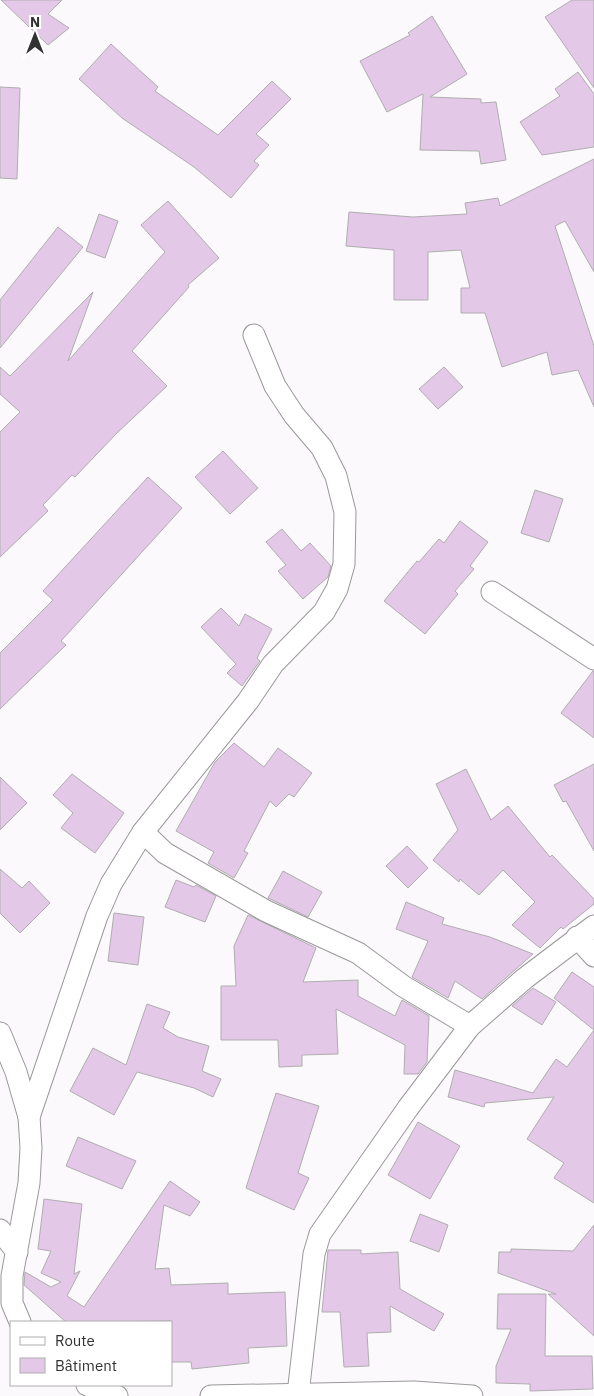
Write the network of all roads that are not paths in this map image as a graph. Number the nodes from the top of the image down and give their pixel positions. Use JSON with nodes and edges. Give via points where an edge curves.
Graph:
{"nodes":[{"id":1,"x":254,"y":335,"type":"dead end"},
{"id":2,"x":492,"y":592,"type":"dead end"},
{"id":3,"x":594,"y":659,"type":"edge"},
{"id":4,"x":143,"y":832,"type":"junction"},
{"id":5,"x":586,"y":932,"type":"edge"},
{"id":6,"x":594,"y":956,"type":"edge"},
{"id":7,"x":470,"y":1026,"type":"junction"},
{"id":8,"x":0,"y":1033,"type":"edge"},
{"id":9,"x":29,"y":1116,"type":"junction"},
{"id":10,"x":0,"y":1230,"type":"edge"},
{"id":11,"x":17,"y":1252,"type":"junction"},
{"id":12,"x":6,"y":1301,"type":"edge"},
{"id":13,"x":19,"y":1321,"type":"edge"},
{"id":14,"x":90,"y":1386,"type":"edge"},
{"id":15,"x":298,"y":1394,"type":"junction"},
{"id":16,"x":113,"y":1396,"type":"edge"},
{"id":17,"x":211,"y":1396,"type":"edge"},
{"id":18,"x":472,"y":1396,"type":"edge"}],
"edges":[{"from":1,"to":4,"type":"street","via":[[275,386],[294,416],[322,448],[336,476],[344,512],[344,564],[337,589],[324,612],[273,664],[237,716]]},
{"from":2,"to":3,"type":"street"},
{"from":4,"to":7,"type":"street","via":[[165,854],[251,903],[358,953],[403,986]]},
{"from":4,"to":9,"type":"street","via":[[110,884],[97,916]]},
{"from":5,"to":6,"type":"street"},
{"from":5,"to":7,"type":"street"},
{"from":7,"to":15,"type":"street","via":[[320,1234],[314,1254]]},
{"from":8,"to":9,"type":"street"},
{"from":9,"to":11,"type":"street","via":[[29,1183]]},
{"from":10,"to":11,"type":"street"},
{"from":11,"to":12,"type":"street"},
{"from":12,"to":13,"type":"street"},
{"from":14,"to":16,"type":"street"},
{"from":15,"to":17,"type":"street"},
{"from":15,"to":18,"type":"street","via":[[414,1392]]}]}
